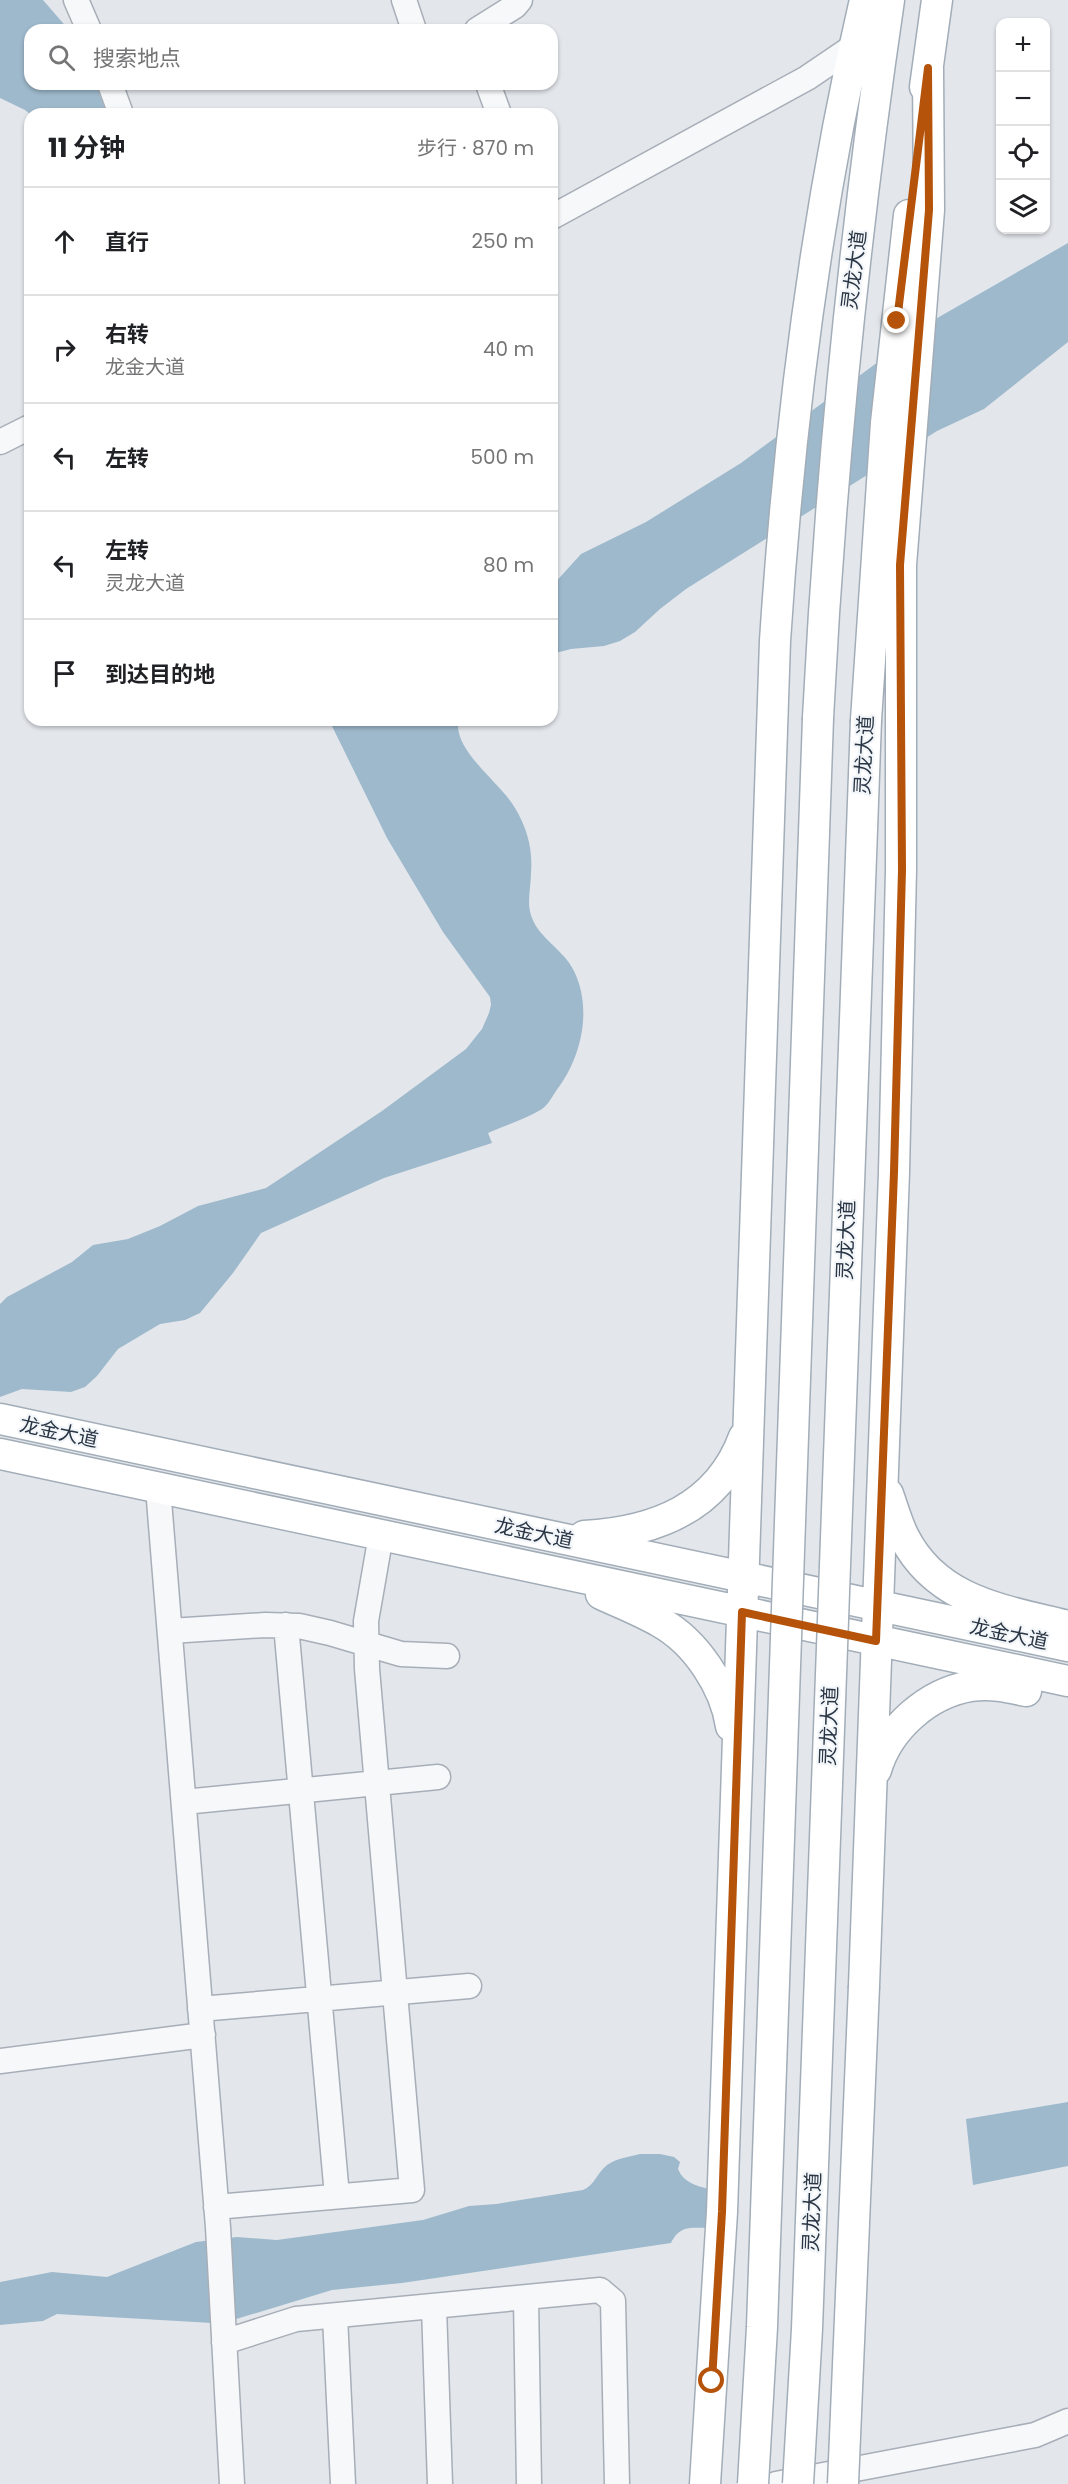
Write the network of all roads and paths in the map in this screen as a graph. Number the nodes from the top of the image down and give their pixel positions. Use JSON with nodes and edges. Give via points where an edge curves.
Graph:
{"nodes":[{"id":1,"x":76,"y":0,"type":"edge"},
{"id":2,"x":404,"y":0,"type":"edge"},
{"id":3,"x":520,"y":0,"type":"edge"},
{"id":4,"x":865,"y":0,"type":"edge"},
{"id":5,"x":937,"y":0,"type":"edge"},
{"id":6,"x":887,"y":13,"type":"edge"},
{"id":7,"x":86,"y":24,"type":"edge"},
{"id":8,"x":412,"y":24,"type":"edge"},
{"id":9,"x":487,"y":24,"type":"edge"},
{"id":10,"x":855,"y":46,"type":"junction"},
{"id":11,"x":928,"y":68,"type":"junction"},
{"id":12,"x":112,"y":90,"type":"edge"},
{"id":13,"x":490,"y":90,"type":"edge"},
{"id":14,"x":119,"y":108,"type":"edge"},
{"id":15,"x":497,"y":108,"type":"edge"},
{"id":16,"x":558,"y":215,"type":"edge"},
{"id":17,"x":24,"y":430,"type":"edge"},
{"id":18,"x":0,"y":442,"type":"edge"},
{"id":19,"x":0,"y":1419,"type":"edge"},
{"id":20,"x":748,"y":1423,"type":"junction"},
{"id":21,"x":0,"y":1455,"type":"edge"},
{"id":22,"x":882,"y":1475,"type":"junction"},
{"id":23,"x":158,"y":1488,"type":"junction"},
{"id":24,"x":381,"y":1535,"type":"junction"},
{"id":25,"x":558,"y":1538,"type":"junction"},
{"id":26,"x":552,"y":1572,"type":"junction"},
{"id":27,"x":743,"y":1577,"type":"junction"},
{"id":28,"x":878,"y":1606,"type":"junction"},
{"id":29,"x":742,"y":1612,"type":"junction"},
{"id":30,"x":286,"y":1625,"type":"junction"},
{"id":31,"x":1068,"y":1626,"type":"edge"},
{"id":32,"x":170,"y":1631,"type":"junction"},
{"id":33,"x":876,"y":1641,"type":"junction"},
{"id":34,"x":367,"y":1644,"type":"junction"},
{"id":35,"x":1068,"y":1646,"type":"edge"},
{"id":36,"x":447,"y":1656,"type":"dead end"},
{"id":37,"x":1068,"y":1681,"type":"edge"},
{"id":38,"x":1068,"y":1700,"type":"edge"},
{"id":39,"x":736,"y":1769,"type":"junction"},
{"id":40,"x":438,"y":1777,"type":"dead end"},
{"id":41,"x":376,"y":1783,"type":"junction"},
{"id":42,"x":301,"y":1791,"type":"junction"},
{"id":43,"x":871,"y":1797,"type":"junction"},
{"id":44,"x":184,"y":1802,"type":"junction"},
{"id":45,"x":469,"y":1986,"type":"dead end"},
{"id":46,"x":395,"y":1992,"type":"junction"},
{"id":47,"x":320,"y":1999,"type":"junction"},
{"id":48,"x":200,"y":2008,"type":"junction"},
{"id":49,"x":202,"y":2035,"type":"junction"},
{"id":50,"x":0,"y":2061,"type":"edge"},
{"id":51,"x":337,"y":2196,"type":"junction"},
{"id":52,"x":217,"y":2217,"type":"junction"},
{"id":53,"x":526,"y":2298,"type":"junction"},
{"id":54,"x":434,"y":2307,"type":"junction"},
{"id":55,"x":335,"y":2316,"type":"junction"},
{"id":56,"x":224,"y":2335,"type":"junction"},
{"id":57,"x":1068,"y":2421,"type":"edge"},
{"id":58,"x":232,"y":2484,"type":"edge"},
{"id":59,"x":343,"y":2484,"type":"edge"},
{"id":60,"x":440,"y":2484,"type":"edge"},
{"id":61,"x":529,"y":2484,"type":"edge"},
{"id":62,"x":616,"y":2484,"type":"edge"},
{"id":63,"x":705,"y":2484,"type":"edge"},
{"id":64,"x":753,"y":2484,"type":"edge"},
{"id":65,"x":776,"y":2484,"type":"edge"},
{"id":66,"x":798,"y":2484,"type":"edge"},
{"id":67,"x":843,"y":2484,"type":"edge"}],
"edges":[{"from":1,"to":7,"type":"street"},
{"from":2,"to":8,"type":"street"},
{"from":3,"to":9,"type":"street"},
{"from":4,"to":10,"type":"main road"},
{"from":5,"to":11,"type":"main road","name":"灵龙大道"},
{"from":6,"to":10,"type":"street"},
{"from":6,"to":64,"type":"main road","name":"灵龙大道","bridge":true,"via":[[848,323],[826,573],[818,718],[763,2315]]},
{"from":10,"to":16,"type":"street","via":[[807,78]]},
{"from":10,"to":20,"type":"main road","via":[[830,170],[803,346],[786,496],[777,618]]},
{"from":11,"to":22,"type":"main road","via":[[929,210],[900,565],[902,870]]},
{"from":11,"to":66,"type":"main road","name":"灵龙大道","bridge":true,"via":[[886,423],[866,720],[807,2329]]},
{"from":12,"to":14,"type":"street"},
{"from":13,"to":15,"type":"street"},
{"from":17,"to":18,"type":"street"},
{"from":19,"to":25,"type":"main road","name":"龙金大道"},
{"from":20,"to":25,"type":"main road","via":[[728,1470],[690,1508],[674,1517],[624,1531]]},
{"from":20,"to":27,"type":"main road"},
{"from":21,"to":23,"type":"main road","name":"龙金大道"},
{"from":22,"to":28,"type":"main road"},
{"from":22,"to":31,"type":"main road","via":[[904,1537],[938,1579],[976,1602]]},
{"from":23,"to":24,"type":"main road","name":"龙金大道"},
{"from":23,"to":32,"type":"street"},
{"from":24,"to":26,"type":"main road","name":"龙金大道"},
{"from":24,"to":34,"type":"street","via":[[366,1621]]},
{"from":25,"to":27,"type":"main road","name":"龙金大道"},
{"from":26,"to":29,"type":"main road","name":"龙金大道"},
{"from":26,"to":39,"type":"main road","via":[[661,1622],[691,1647],[722,1697],[729,1716]]},
{"from":27,"to":28,"type":"main road","name":"龙金大道"},
{"from":27,"to":29,"type":"main road"},
{"from":28,"to":33,"type":"main road"},
{"from":28,"to":35,"type":"main road","name":"龙金大道"},
{"from":29,"to":33,"type":"main road","name":"龙金大道"},
{"from":29,"to":39,"type":"main road"},
{"from":30,"to":32,"type":"street"},
{"from":30,"to":34,"type":"street"},
{"from":30,"to":42,"type":"street"},
{"from":32,"to":44,"type":"street"},
{"from":33,"to":37,"type":"main road","name":"龙金大道"},
{"from":33,"to":43,"type":"main road"},
{"from":34,"to":36,"type":"street","via":[[401,1654]]},
{"from":34,"to":41,"type":"street"},
{"from":38,"to":43,"type":"main road","via":[[987,1685],[970,1686],[938,1698],[907,1719],[894,1734],[878,1763]]},
{"from":39,"to":63,"type":"main road","via":[[724,2145]]},
{"from":40,"to":41,"type":"street"},
{"from":41,"to":42,"type":"street"},
{"from":41,"to":46,"type":"street"},
{"from":42,"to":44,"type":"street"},
{"from":42,"to":47,"type":"street"},
{"from":43,"to":67,"type":"main road","bridge":true},
{"from":44,"to":48,"type":"street"},
{"from":45,"to":46,"type":"street"},
{"from":46,"to":47,"type":"street"},
{"from":46,"to":51,"type":"street","via":[[412,2190]]},
{"from":47,"to":48,"type":"street"},
{"from":47,"to":51,"type":"street"},
{"from":48,"to":49,"type":"street"},
{"from":49,"to":50,"type":"street"},
{"from":49,"to":52,"type":"street"},
{"from":51,"to":52,"type":"street"},
{"from":52,"to":56,"type":"street"},
{"from":53,"to":54,"type":"street"},
{"from":53,"to":61,"type":"street"},
{"from":53,"to":62,"type":"street","via":[[600,2290],[613,2301]]},
{"from":54,"to":55,"type":"street"},
{"from":54,"to":60,"type":"street"},
{"from":55,"to":56,"type":"street","via":[[296,2319]]},
{"from":55,"to":59,"type":"street"},
{"from":56,"to":58,"type":"street"},
{"from":57,"to":65,"type":"street","via":[[1035,2435]]}]}
